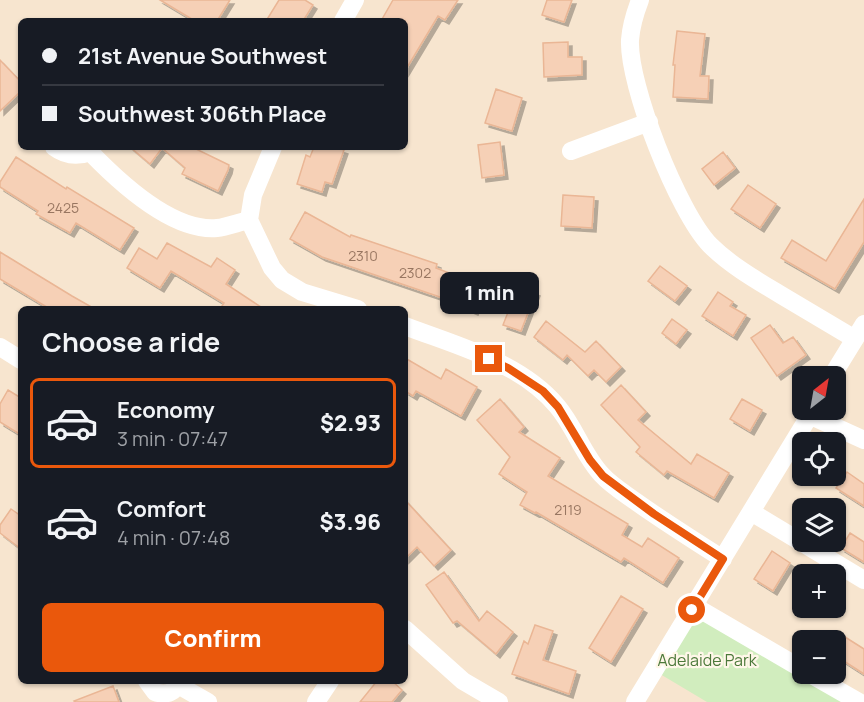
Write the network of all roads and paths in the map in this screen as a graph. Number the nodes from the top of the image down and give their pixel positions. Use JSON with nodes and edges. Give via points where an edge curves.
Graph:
{"nodes":[{"id":1,"x":355,"y":0,"type":"edge"},
{"id":2,"x":640,"y":0,"type":"edge"},
{"id":3,"x":345,"y":18,"type":"edge"},
{"id":4,"x":649,"y":122,"type":"junction"},
{"id":5,"x":58,"y":150,"type":"edge"},
{"id":6,"x":92,"y":150,"type":"edge"},
{"id":7,"x":272,"y":150,"type":"edge"},
{"id":8,"x":571,"y":151,"type":"dead end"},
{"id":9,"x":249,"y":220,"type":"junction"},
{"id":10,"x":349,"y":306,"type":"edge"},
{"id":11,"x":408,"y":327,"type":"edge"},
{"id":12,"x":860,"y":332,"type":"edge"},
{"id":13,"x":0,"y":347,"type":"edge"},
{"id":14,"x":18,"y":358,"type":"edge"},
{"id":15,"x":838,"y":366,"type":"edge"},
{"id":16,"x":806,"y":420,"type":"edge"},
{"id":17,"x":826,"y":420,"type":"edge"},
{"id":18,"x":864,"y":440,"type":"edge"},
{"id":19,"x":751,"y":512,"type":"junction"},
{"id":20,"x":723,"y":559,"type":"junction"},
{"id":21,"x":864,"y":580,"type":"edge"},
{"id":22,"x":694,"y":606,"type":"junction"},
{"id":23,"x":408,"y":632,"type":"edge"},
{"id":24,"x":792,"y":663,"type":"edge"},
{"id":25,"x":149,"y":684,"type":"edge"},
{"id":26,"x":178,"y":684,"type":"edge"},
{"id":27,"x":181,"y":684,"type":"edge"},
{"id":28,"x":328,"y":684,"type":"edge"},
{"id":29,"x":828,"y":684,"type":"edge"},
{"id":30,"x":208,"y":702,"type":"edge"},
{"id":31,"x":316,"y":702,"type":"edge"},
{"id":32,"x":499,"y":702,"type":"edge"},
{"id":33,"x":635,"y":702,"type":"edge"},
{"id":34,"x":859,"y":702,"type":"edge"}],
"edges":[{"from":1,"to":3,"type":"street"},
{"from":2,"to":4,"type":"street","via":[[630,49],[633,74]]},
{"from":4,"to":8,"type":"street"},
{"from":4,"to":12,"type":"street","via":[[684,207],[710,245],[755,279]]},
{"from":5,"to":6,"type":"street","via":[[82,155]]},
{"from":6,"to":9,"type":"street","via":[[130,191],[171,216],[193,225],[216,228]]},
{"from":7,"to":9,"type":"street","via":[[253,195]]},
{"from":9,"to":10,"type":"street","via":[[282,280]]},
{"from":11,"to":20,"type":"street","via":[[470,350],[543,391],[603,476]]},
{"from":12,"to":15,"type":"street"},
{"from":13,"to":14,"type":"street"},
{"from":16,"to":19,"type":"street"},
{"from":17,"to":18,"type":"street"},
{"from":19,"to":20,"type":"street"},
{"from":19,"to":21,"type":"street"},
{"from":20,"to":22,"type":"street"},
{"from":22,"to":24,"type":"street"},
{"from":22,"to":33,"type":"street"},
{"from":23,"to":32,"type":"street","via":[[463,681]]},
{"from":25,"to":26,"type":"street","via":[[160,694],[171,692]]},
{"from":27,"to":30,"type":"street"},
{"from":28,"to":31,"type":"street"},
{"from":29,"to":34,"type":"street"}]}
